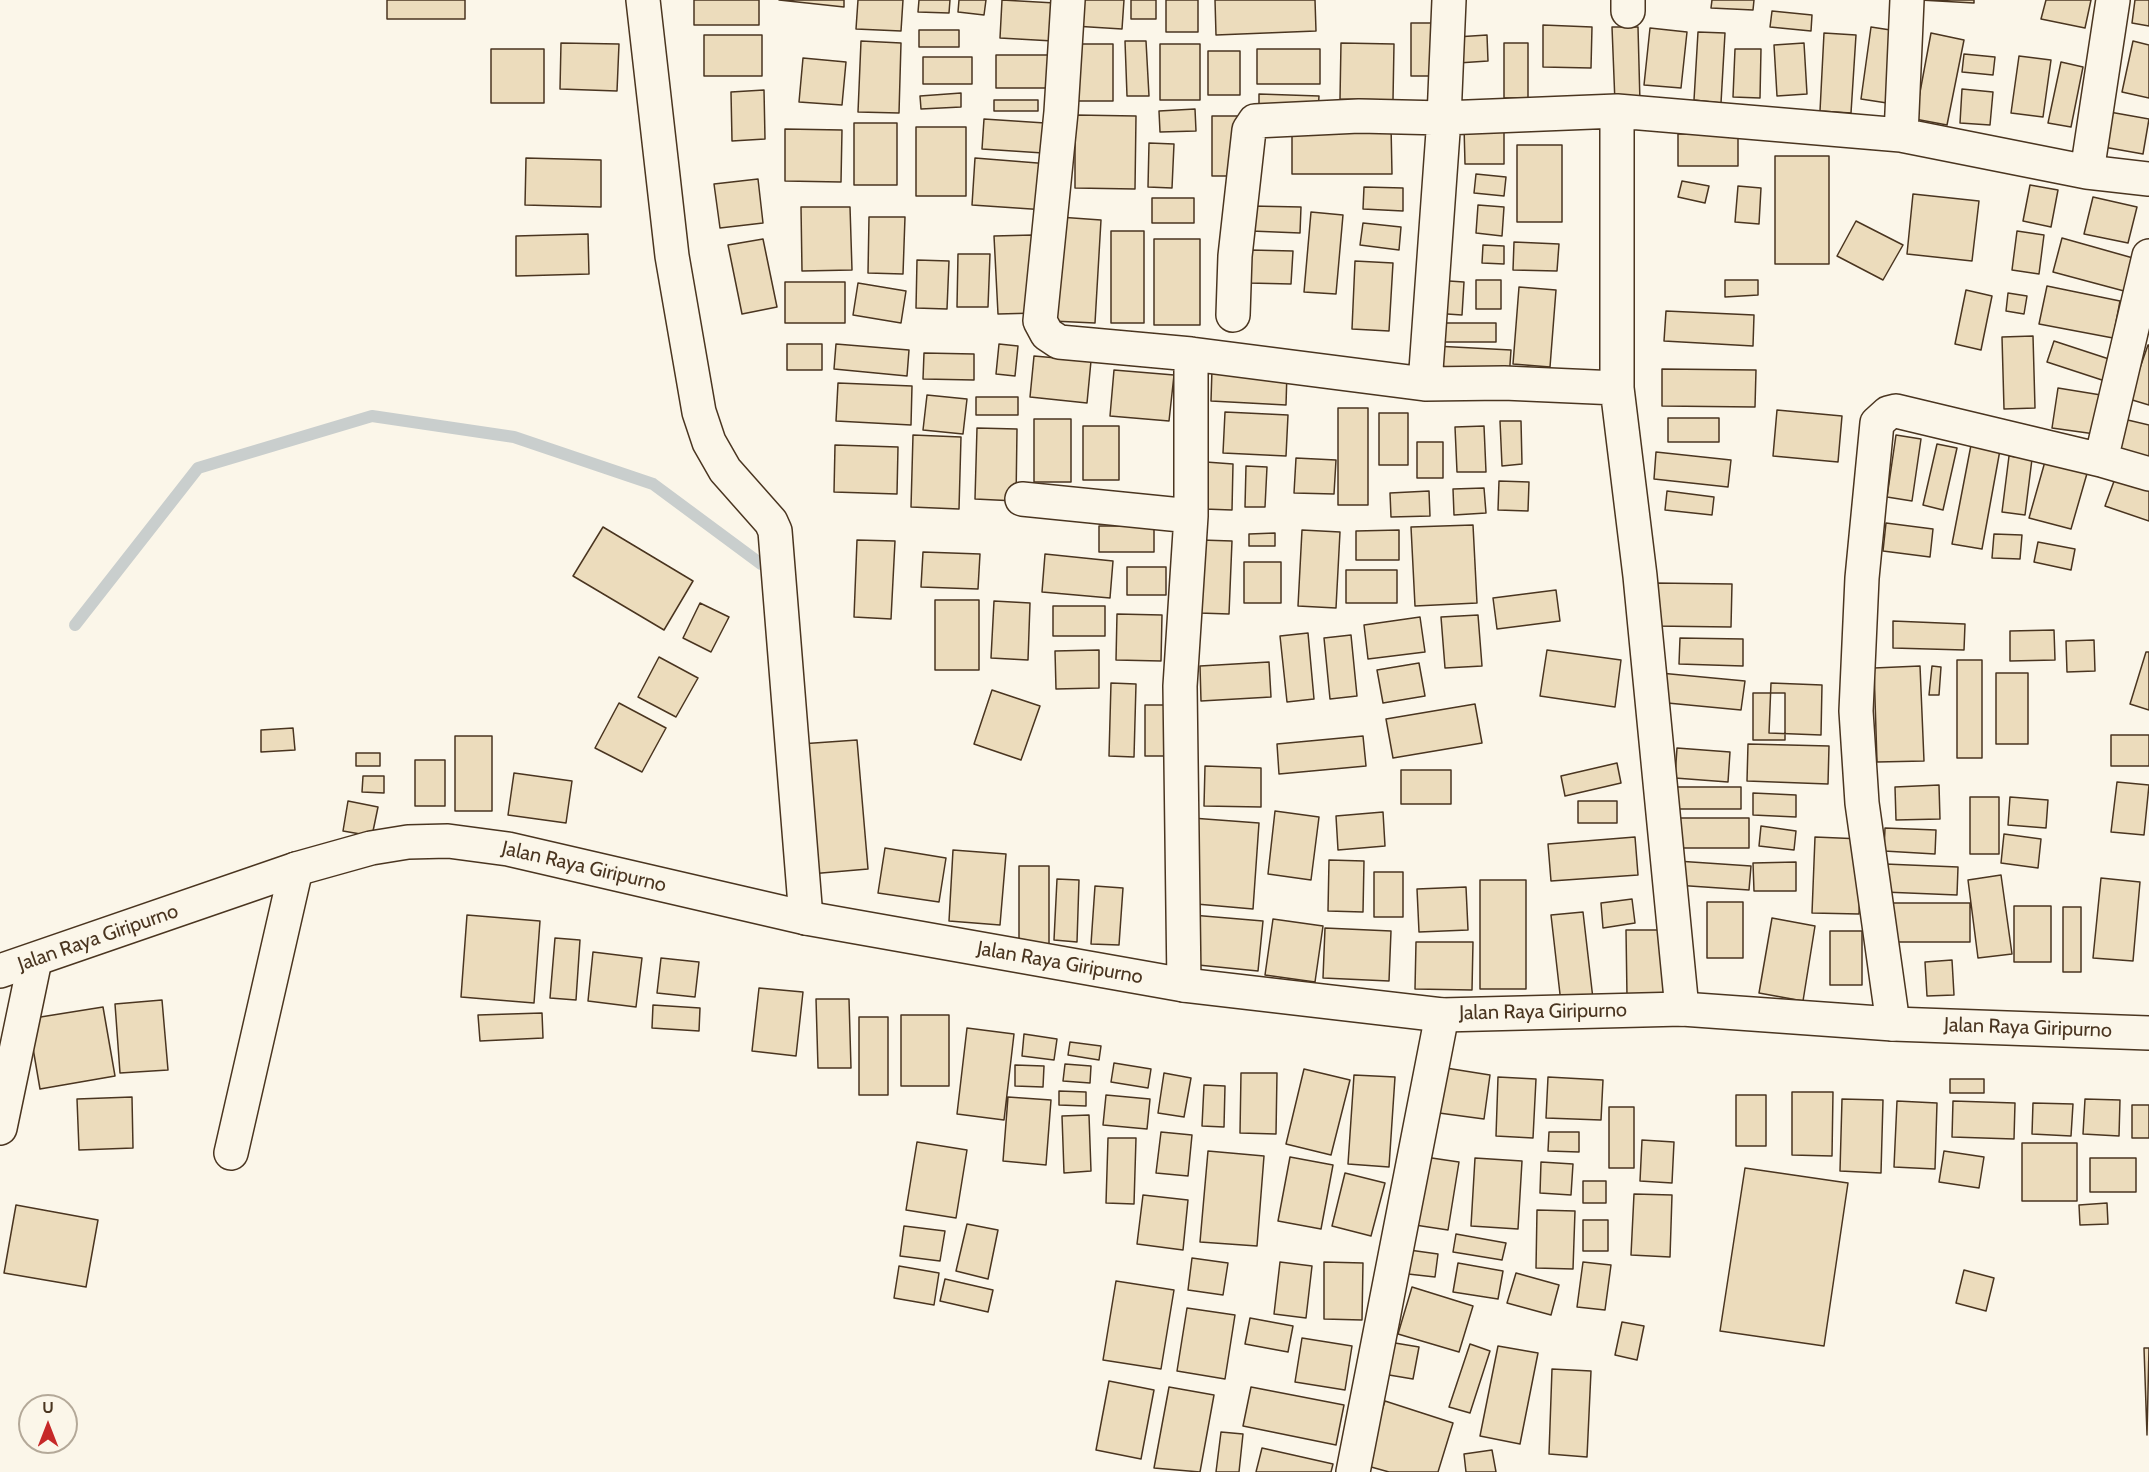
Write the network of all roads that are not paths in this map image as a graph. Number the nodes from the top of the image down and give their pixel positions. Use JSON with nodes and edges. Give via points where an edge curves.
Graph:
{"nodes":[{"id":1,"x":643,"y":0,"type":"edge"},
{"id":2,"x":1068,"y":0,"type":"edge"},
{"id":3,"x":1449,"y":0,"type":"edge"},
{"id":4,"x":1907,"y":0,"type":"edge"},
{"id":5,"x":2113,"y":0,"type":"edge"},
{"id":6,"x":1617,"y":111,"type":"junction"},
{"id":7,"x":1444,"y":118,"type":"junction"},
{"id":8,"x":1901,"y":135,"type":"junction"},
{"id":9,"x":2087,"y":172,"type":"junction"},
{"id":10,"x":2149,"y":179,"type":"edge"},
{"id":11,"x":2149,"y":256,"type":"edge"},
{"id":12,"x":1233,"y":315,"type":"dead end"},
{"id":13,"x":1191,"y":354,"type":"junction"},
{"id":14,"x":1425,"y":384,"type":"junction"},
{"id":15,"x":1617,"y":388,"type":"junction"},
{"id":16,"x":2102,"y":460,"type":"junction"},
{"id":17,"x":2149,"y":474,"type":"edge"},
{"id":18,"x":1022,"y":499,"type":"dead end"},
{"id":19,"x":1191,"y":516,"type":"junction"},
{"id":20,"x":296,"y":869,"type":"junction"},
{"id":21,"x":806,"y":918,"type":"junction"},
{"id":22,"x":35,"y":960,"type":"junction"},
{"id":23,"x":0,"y":971,"type":"edge"},
{"id":24,"x":1184,"y":985,"type":"junction"},
{"id":25,"x":1682,"y":1009,"type":"junction"},
{"id":26,"x":1442,"y":1015,"type":"junction"},
{"id":27,"x":1893,"y":1023,"type":"junction"},
{"id":28,"x":2149,"y":1033,"type":"edge"},
{"id":29,"x":0,"y":1128,"type":"edge"},
{"id":30,"x":231,"y":1153,"type":"dead end"},
{"id":31,"x":1353,"y":1472,"type":"edge"}],
"edges":[{"from":1,"to":21,"type":"street","via":[[672,256],[699,412],[709,442],[725,470],[775,531]]},
{"from":2,"to":13,"type":"street","via":[[1042,327],[1059,342]]},
{"from":3,"to":7,"type":"street"},
{"from":4,"to":8,"type":"street"},
{"from":5,"to":9,"type":"street"},
{"from":6,"to":7,"type":"street"},
{"from":6,"to":8,"type":"street"},
{"from":6,"to":15,"type":"street"},
{"from":7,"to":12,"type":"street","via":[[1359,116],[1255,121],[1249,130],[1235,256]]},
{"from":7,"to":14,"type":"street"},
{"from":8,"to":9,"type":"street"},
{"from":9,"to":10,"type":"street"},
{"from":11,"to":16,"type":"street"},
{"from":13,"to":14,"type":"street"},
{"from":13,"to":19,"type":"street"},
{"from":14,"to":15,"type":"street"},
{"from":15,"to":25,"type":"street","via":[[1640,576]]},
{"from":16,"to":17,"type":"street"},
{"from":16,"to":27,"type":"street","via":[[1896,411],[1877,423],[1862,578],[1856,711],[1862,803]]},
{"from":18,"to":19,"type":"street"},
{"from":19,"to":24,"type":"street","via":[[1180,686]]},
{"from":20,"to":21,"type":"street","name":"Jalan Raya Giripurno","via":[[408,842],[479,844]]},
{"from":20,"to":22,"type":"street","name":"Jalan Raya Giripurno"},
{"from":20,"to":30,"type":"street"},
{"from":21,"to":24,"type":"street","name":"Jalan Raya Giripurno"},
{"from":22,"to":23,"type":"street","name":"Jalan Raya Giripurno"},
{"from":22,"to":29,"type":"street"},
{"from":24,"to":26,"type":"street","name":"Jalan Raya Giripurno"},
{"from":25,"to":26,"type":"street","name":"Jalan Raya Giripurno"},
{"from":25,"to":27,"type":"street","name":"Jalan Raya Giripurno"},
{"from":26,"to":31,"type":"street"},
{"from":27,"to":28,"type":"street","name":"Jalan Raya Giripurno"}]}
